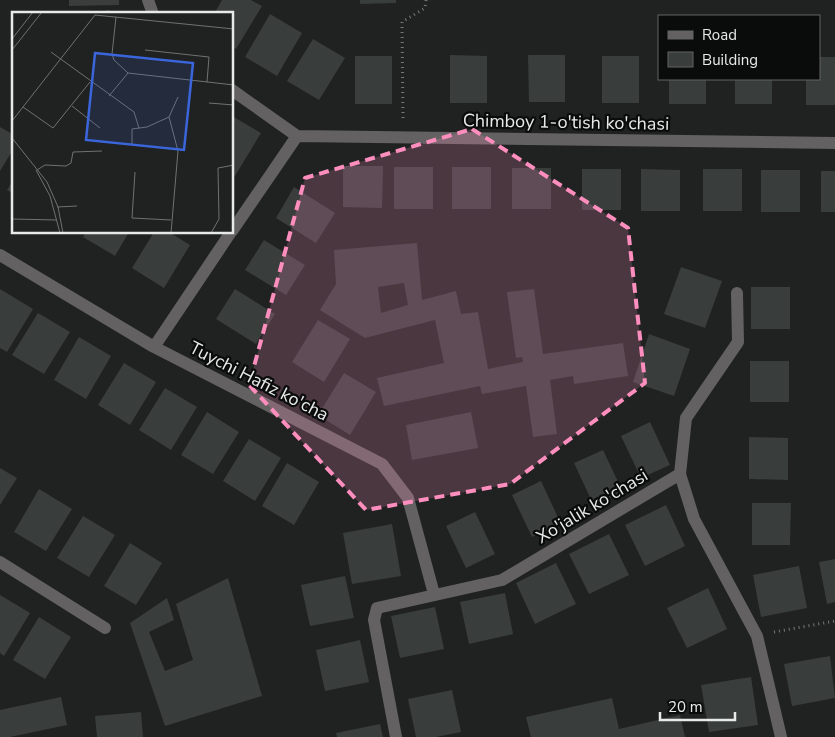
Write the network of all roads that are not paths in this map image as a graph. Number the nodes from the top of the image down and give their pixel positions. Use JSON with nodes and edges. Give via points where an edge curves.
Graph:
{"nodes":[{"id":1,"x":148,"y":0,"type":"edge"},
{"id":2,"x":152,"y":12,"type":"edge"},
{"id":3,"x":234,"y":91,"type":"edge"},
{"id":4,"x":297,"y":136,"type":"junction"},
{"id":5,"x":835,"y":143,"type":"edge"},
{"id":6,"x":234,"y":229,"type":"edge"},
{"id":7,"x":231,"y":234,"type":"edge"},
{"id":8,"x":0,"y":255,"type":"edge"},
{"id":9,"x":737,"y":293,"type":"dead end"},
{"id":10,"x":154,"y":347,"type":"junction"},
{"id":11,"x":680,"y":474,"type":"junction"},
{"id":12,"x":0,"y":562,"type":"edge"},
{"id":13,"x":434,"y":594,"type":"junction"},
{"id":14,"x":105,"y":628,"type":"dead end"},
{"id":15,"x":396,"y":737,"type":"edge"},
{"id":16,"x":781,"y":737,"type":"edge"}],
"edges":[{"from":1,"to":2,"type":"street"},
{"from":3,"to":4,"type":"street"},
{"from":4,"to":5,"type":"street","name":"Chimboy 1-o'tish ko'chasi"},
{"from":4,"to":6,"type":"street"},
{"from":7,"to":10,"type":"street"},
{"from":8,"to":10,"type":"street","name":"Tuychi Hafiz ko'cha"},
{"from":9,"to":11,"type":"street","via":[[738,342],[686,418]]},
{"from":10,"to":13,"type":"street","name":"Tuychi Hafiz ko'cha","via":[[382,464],[408,498]]},
{"from":11,"to":13,"type":"street","name":"Xo'jalik ko'chasi","via":[[502,580]]},
{"from":11,"to":16,"type":"street","via":[[694,519],[757,636]]},
{"from":12,"to":14,"type":"street"},
{"from":13,"to":15,"type":"street","name":"Xo'jalik ko'chasi","via":[[376,608],[374,620]]}]}
